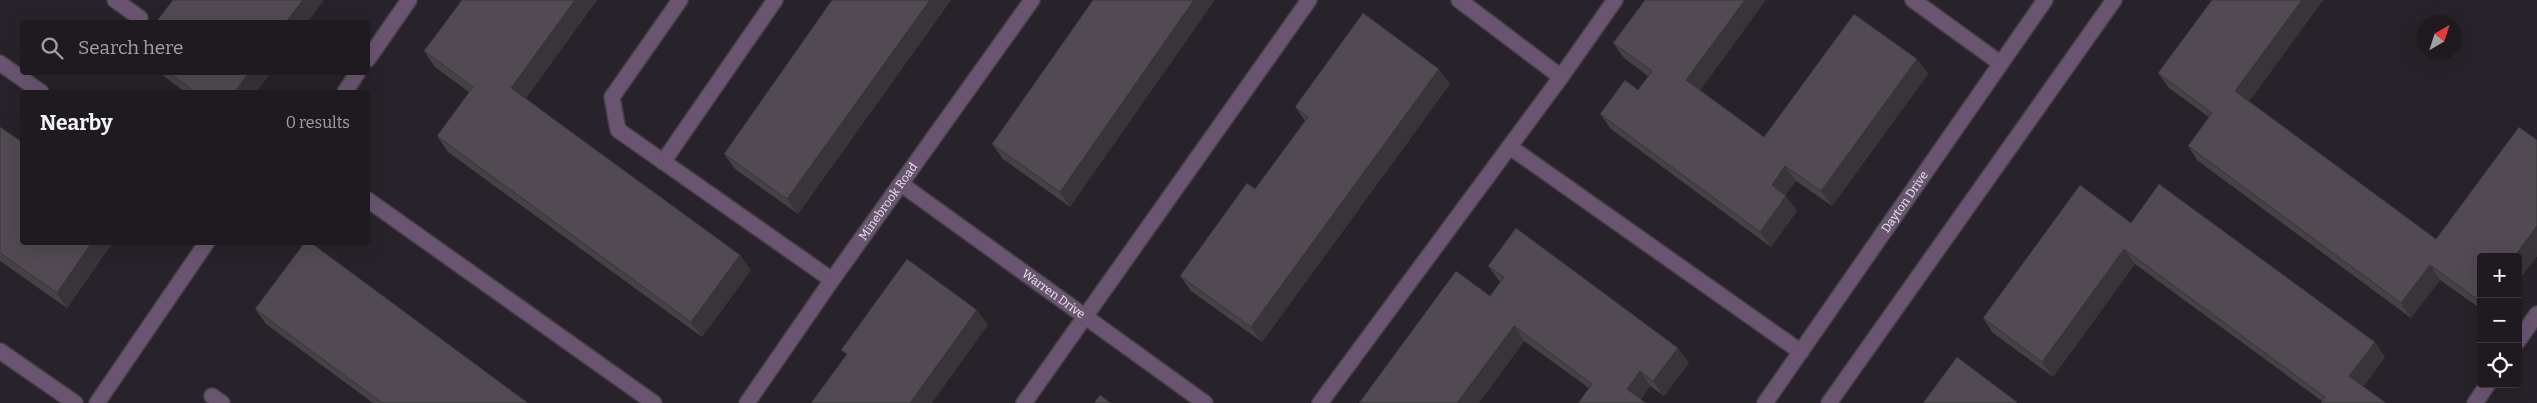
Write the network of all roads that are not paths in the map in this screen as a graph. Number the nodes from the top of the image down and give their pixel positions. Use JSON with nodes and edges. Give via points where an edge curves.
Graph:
{"nodes":[{"id":1,"x":115,"y":0,"type":"edge"},
{"id":2,"x":409,"y":0,"type":"edge"},
{"id":3,"x":680,"y":0,"type":"edge"},
{"id":4,"x":775,"y":0,"type":"edge"},
{"id":5,"x":1032,"y":0,"type":"edge"},
{"id":6,"x":1309,"y":0,"type":"edge"},
{"id":7,"x":1459,"y":0,"type":"edge"},
{"id":8,"x":1615,"y":0,"type":"edge"},
{"id":9,"x":1913,"y":0,"type":"edge"},
{"id":10,"x":2045,"y":0,"type":"edge"},
{"id":11,"x":2114,"y":0,"type":"edge"},
{"id":12,"x":140,"y":18,"type":"dead end"},
{"id":13,"x":370,"y":56,"type":"edge"},
{"id":14,"x":0,"y":63,"type":"edge"},
{"id":15,"x":2000,"y":64,"type":"junction"},
{"id":16,"x":356,"y":75,"type":"edge"},
{"id":17,"x":1562,"y":77,"type":"junction"},
{"id":18,"x":38,"y":90,"type":"edge"},
{"id":19,"x":346,"y":90,"type":"edge"},
{"id":20,"x":1510,"y":147,"type":"junction"},
{"id":21,"x":663,"y":162,"type":"junction"},
{"id":22,"x":901,"y":184,"type":"junction"},
{"id":23,"x":370,"y":201,"type":"edge"},
{"id":24,"x":205,"y":245,"type":"edge"},
{"id":25,"x":832,"y":280,"type":"junction"},
{"id":26,"x":2537,"y":314,"type":"edge"},
{"id":27,"x":1086,"y":318,"type":"junction"},
{"id":28,"x":2522,"y":335,"type":"edge"},
{"id":29,"x":0,"y":351,"type":"edge"},
{"id":30,"x":1801,"y":352,"type":"junction"},
{"id":31,"x":2485,"y":388,"type":"edge"},
{"id":32,"x":75,"y":403,"type":"edge"},
{"id":33,"x":97,"y":403,"type":"edge"},
{"id":34,"x":654,"y":403,"type":"edge"},
{"id":35,"x":747,"y":403,"type":"edge"},
{"id":36,"x":1024,"y":403,"type":"edge"},
{"id":37,"x":1205,"y":403,"type":"edge"},
{"id":38,"x":1320,"y":403,"type":"edge"},
{"id":39,"x":1765,"y":403,"type":"edge"},
{"id":40,"x":1829,"y":403,"type":"edge"},
{"id":41,"x":2475,"y":403,"type":"edge"}],
"edges":[{"from":1,"to":12,"type":"street"},
{"from":2,"to":13,"type":"street"},
{"from":3,"to":21,"type":"street","via":[[612,96],[618,130]]},
{"from":4,"to":21,"type":"street"},
{"from":5,"to":22,"type":"street","name":"Minebrook Road"},
{"from":6,"to":27,"type":"street"},
{"from":7,"to":17,"type":"street"},
{"from":8,"to":17,"type":"street"},
{"from":9,"to":15,"type":"street"},
{"from":10,"to":15,"type":"street","name":"Dayton Drive"},
{"from":11,"to":40,"type":"street"},
{"from":14,"to":18,"type":"street"},
{"from":15,"to":30,"type":"street","name":"Dayton Drive"},
{"from":16,"to":19,"type":"street"},
{"from":17,"to":20,"type":"street"},
{"from":20,"to":30,"type":"street"},
{"from":20,"to":38,"type":"street"},
{"from":21,"to":25,"type":"street"},
{"from":22,"to":25,"type":"street","name":"Minebrook Road"},
{"from":22,"to":27,"type":"street","name":"Warren Drive"},
{"from":23,"to":34,"type":"street"},
{"from":24,"to":33,"type":"street"},
{"from":25,"to":35,"type":"street","name":"Minebrook Road"},
{"from":26,"to":28,"type":"street"},
{"from":27,"to":36,"type":"street"},
{"from":27,"to":37,"type":"street","name":"Warren Drive"},
{"from":29,"to":32,"type":"street"},
{"from":30,"to":39,"type":"street","name":"Dayton Drive"},
{"from":31,"to":41,"type":"street"}]}
